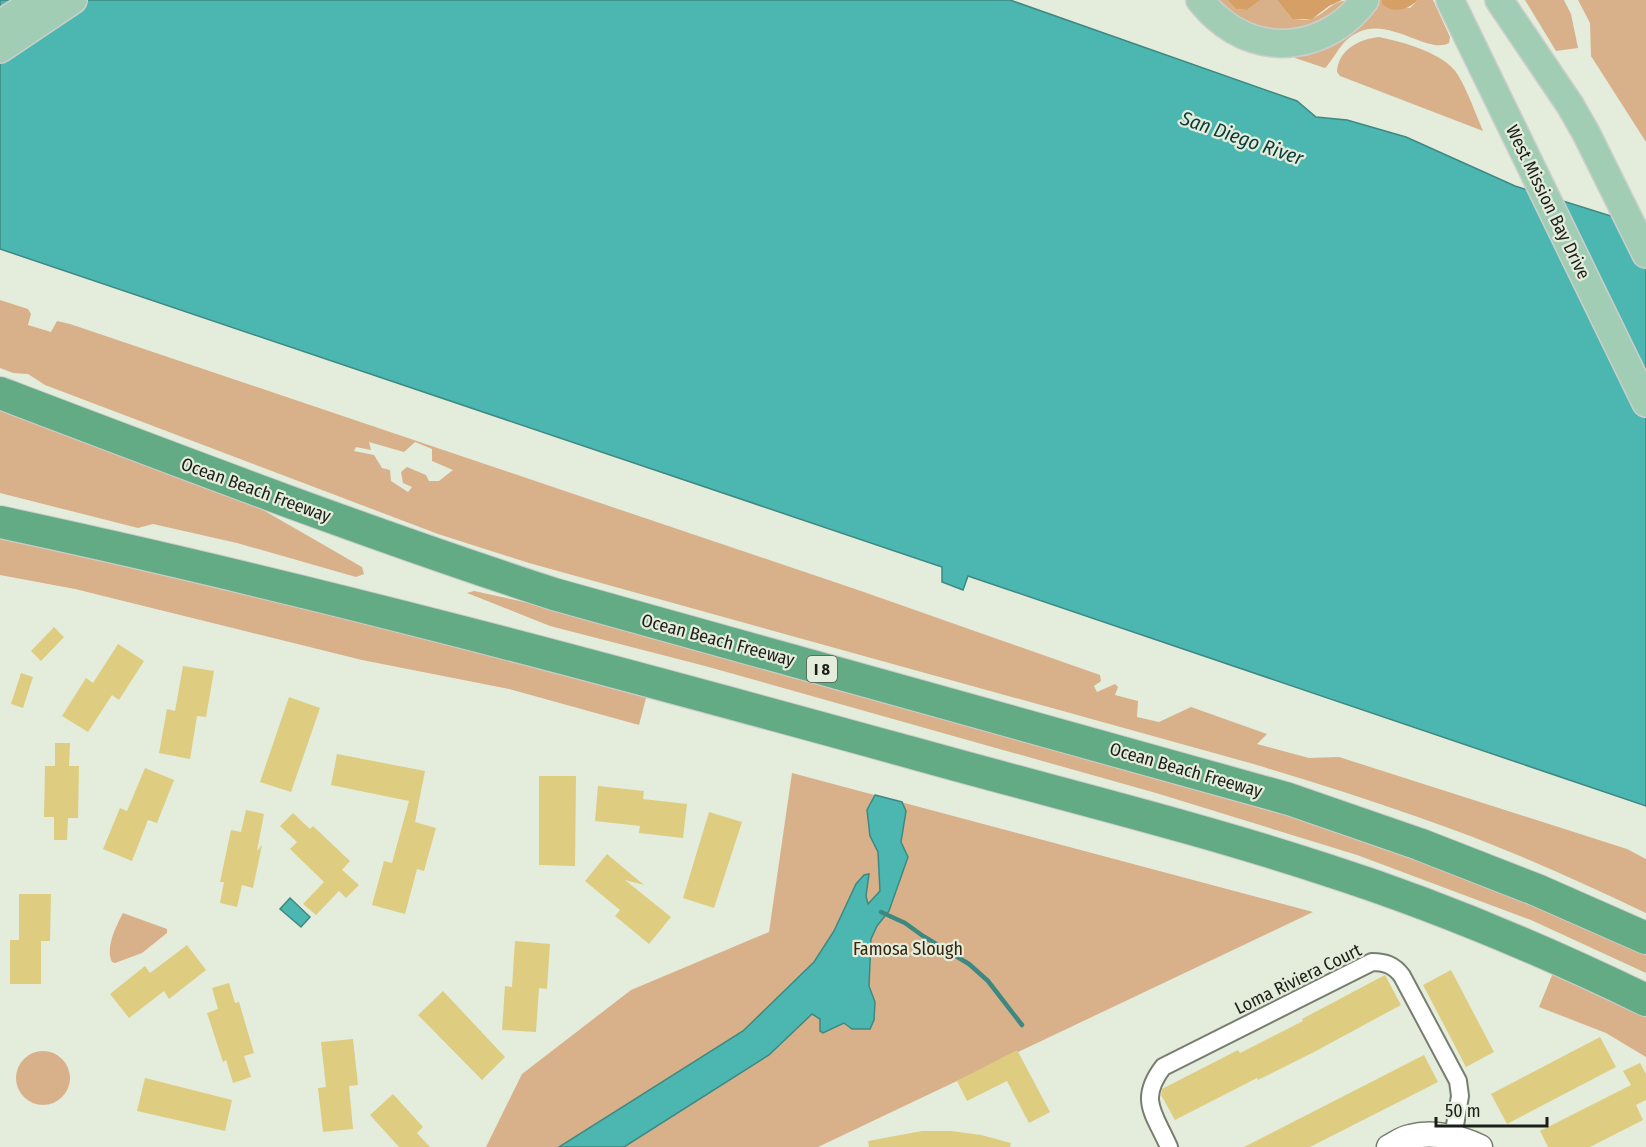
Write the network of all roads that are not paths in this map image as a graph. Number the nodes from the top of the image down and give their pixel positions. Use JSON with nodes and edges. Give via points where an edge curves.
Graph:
{"nodes":[{"id":1,"x":37,"y":0,"type":"edge"},
{"id":2,"x":73,"y":0,"type":"edge"},
{"id":3,"x":1200,"y":0,"type":"edge"},
{"id":4,"x":1365,"y":0,"type":"edge"},
{"id":5,"x":1450,"y":0,"type":"edge"},
{"id":6,"x":1499,"y":0,"type":"edge"},
{"id":7,"x":1514,"y":0,"type":"edge"},
{"id":8,"x":0,"y":24,"type":"edge"},
{"id":9,"x":0,"y":49,"type":"edge"},
{"id":10,"x":1548,"y":71,"type":"junction"},
{"id":11,"x":1646,"y":254,"type":"edge"},
{"id":12,"x":0,"y":393,"type":"edge"},
{"id":13,"x":1646,"y":403,"type":"edge"},
{"id":14,"x":0,"y":522,"type":"edge"},
{"id":15,"x":1646,"y":938,"type":"edge"},
{"id":16,"x":1646,"y":1000,"type":"edge"},
{"id":17,"x":1454,"y":1137,"type":"junction"},
{"id":18,"x":1169,"y":1147,"type":"edge"},
{"id":19,"x":1389,"y":1147,"type":"edge"},
{"id":20,"x":1480,"y":1147,"type":"edge"}],
"edges":[{"from":1,"to":8,"type":"main road"},
{"from":2,"to":9,"type":"main road"},
{"from":3,"to":4,"type":"main road","via":[[1216,18],[1242,35],[1275,44],[1304,43],[1333,29],[1356,13]]},
{"from":5,"to":13,"type":"main road","name":"West Mission Bay Drive"},
{"from":6,"to":10,"type":"main road"},
{"from":7,"to":10,"type":"main road"},
{"from":10,"to":11,"type":"main road","via":[[1581,124]]},
{"from":12,"to":15,"type":"highway","name":"Ocean Beach Freeway","number":"I 8","via":[[268,496],[554,594],[1289,799],[1419,844]]},
{"from":14,"to":16,"type":"highway","via":[[545,652],[1216,836],[1329,870],[1457,917]]},
{"from":17,"to":18,"type":"street","name":"Loma Riviera Court","via":[[1460,1096],[1458,1081],[1397,969],[1372,962],[1163,1067],[1149,1093]]},
{"from":17,"to":19,"type":"street","via":[[1410,1137]]},
{"from":17,"to":20,"type":"street"}]}
